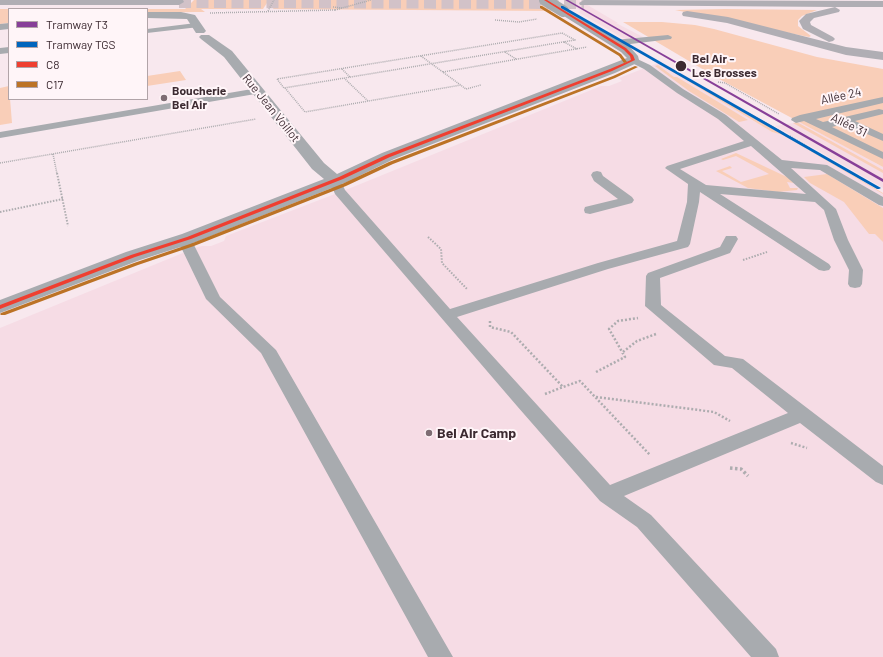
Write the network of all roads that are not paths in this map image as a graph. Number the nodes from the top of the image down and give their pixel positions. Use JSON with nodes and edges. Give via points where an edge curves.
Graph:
{"nodes":[{"id":1,"x":545,"y":0,"type":"edge"},
{"id":2,"x":0,"y":2,"type":"edge"},
{"id":3,"x":179,"y":2,"type":"dead end"},
{"id":4,"x":883,"y":4,"type":"edge"},
{"id":5,"x":883,"y":7,"type":"edge"},
{"id":6,"x":148,"y":15,"type":"edge"},
{"id":7,"x":148,"y":31,"type":"edge"},
{"id":8,"x":200,"y":31,"type":"junction"},
{"id":9,"x":668,"y":37,"type":"dead end"},
{"id":10,"x":614,"y":43,"type":"junction"},
{"id":11,"x":883,"y":51,"type":"edge"},
{"id":12,"x":883,"y":56,"type":"edge"},
{"id":13,"x":633,"y":60,"type":"junction"},
{"id":14,"x":258,"y":91,"type":"junction"},
{"id":15,"x":883,"y":100,"type":"edge"},
{"id":16,"x":883,"y":112,"type":"edge"},
{"id":17,"x":800,"y":118,"type":"joint"},
{"id":18,"x":839,"y":121,"type":"junction"},
{"id":19,"x":876,"y":125,"type":"dead end"},
{"id":20,"x":821,"y":126,"type":"junction"},
{"id":21,"x":862,"y":128,"type":"junction"},
{"id":22,"x":0,"y":135,"type":"edge"},
{"id":23,"x":882,"y":139,"type":"edge"},
{"id":24,"x":752,"y":142,"type":"junction"},
{"id":25,"x":883,"y":156,"type":"edge"},
{"id":26,"x":778,"y":162,"type":"junction"},
{"id":27,"x":597,"y":175,"type":"dead end"},
{"id":28,"x":336,"y":180,"type":"junction"},
{"id":29,"x":698,"y":186,"type":"junction"},
{"id":30,"x":819,"y":199,"type":"junction"},
{"id":31,"x":883,"y":202,"type":"edge"},
{"id":32,"x":590,"y":210,"type":"dead end"},
{"id":33,"x":184,"y":239,"type":"junction"},
{"id":34,"x":732,"y":239,"type":"dead end"},
{"id":35,"x":656,"y":251,"type":"junction"},
{"id":36,"x":678,"y":267,"type":"junction"},
{"id":37,"x":824,"y":267,"type":"dead end"},
{"id":38,"x":855,"y":284,"type":"dead end"},
{"id":39,"x":0,"y":307,"type":"edge"},
{"id":40,"x":446,"y":315,"type":"junction"},
{"id":41,"x":802,"y":415,"type":"junction"},
{"id":42,"x":883,"y":478,"type":"edge"},
{"id":43,"x":608,"y":495,"type":"junction"},
{"id":44,"x":441,"y":657,"type":"edge"},
{"id":45,"x":767,"y":657,"type":"edge"}],
"edges":[{"from":1,"to":10,"type":"street","bridge":true},
{"from":2,"to":3,"type":"highway"},
{"from":4,"to":12,"type":"highway","via":[[588,5],[728,20],[846,51]]},
{"from":5,"to":11,"type":"highway","via":[[819,13],[804,21],[807,28],[829,40]]},
{"from":6,"to":8,"type":"street","name":"Rue Jean Voillot","via":[[191,17]]},
{"from":7,"to":8,"type":"lane"},
{"from":8,"to":14,"type":"street","name":"Rue Jean Voillot","via":[[228,54]]},
{"from":9,"to":10,"type":"lane"},
{"from":10,"to":13,"type":"street","via":[[630,53]]},
{"from":13,"to":24,"type":"lane","via":[[722,117]]},
{"from":13,"to":28,"type":"street","via":[[388,156]]},
{"from":14,"to":22,"type":"lane"},
{"from":14,"to":28,"type":"street","name":"Rue Jean Voillot","via":[[318,166]]},
{"from":15,"to":17,"type":"lane","name":"Allée 24"},
{"from":16,"to":18,"type":"lane"},
{"from":17,"to":20,"type":"lane","name":"Allée 31"},
{"from":18,"to":20,"type":"lane"},
{"from":18,"to":21,"type":"lane"},
{"from":18,"to":23,"type":"lane"},
{"from":19,"to":21,"type":"lane"},
{"from":20,"to":25,"type":"lane","name":"Allée 31"},
{"from":21,"to":23,"type":"lane"},
{"from":24,"to":26,"type":"lane"},
{"from":24,"to":29,"type":"lane","via":[[671,168]]},
{"from":26,"to":30,"type":"lane"},
{"from":26,"to":31,"type":"lane","via":[[823,167]]},
{"from":27,"to":32,"type":"lane","via":[[628,200]]},
{"from":28,"to":33,"type":"street"},
{"from":28,"to":40,"type":"lane","via":[[339,191]]},
{"from":29,"to":30,"type":"lane"},
{"from":29,"to":35,"type":"lane","via":[[684,244]]},
{"from":29,"to":37,"type":"lane"},
{"from":30,"to":38,"type":"lane","via":[[830,209],[841,240],[856,270]]},
{"from":33,"to":39,"type":"street"},
{"from":33,"to":44,"type":"lane","via":[[214,298],[268,350]]},
{"from":34,"to":36,"type":"lane","via":[[725,250]]},
{"from":35,"to":36,"type":"lane"},
{"from":35,"to":40,"type":"lane"},
{"from":36,"to":41,"type":"lane","via":[[653,276],[653,306],[720,361],[737,363]]},
{"from":40,"to":43,"type":"lane"},
{"from":41,"to":42,"type":"lane"},
{"from":41,"to":43,"type":"lane"},
{"from":43,"to":45,"type":"lane","via":[[644,521]]}]}
